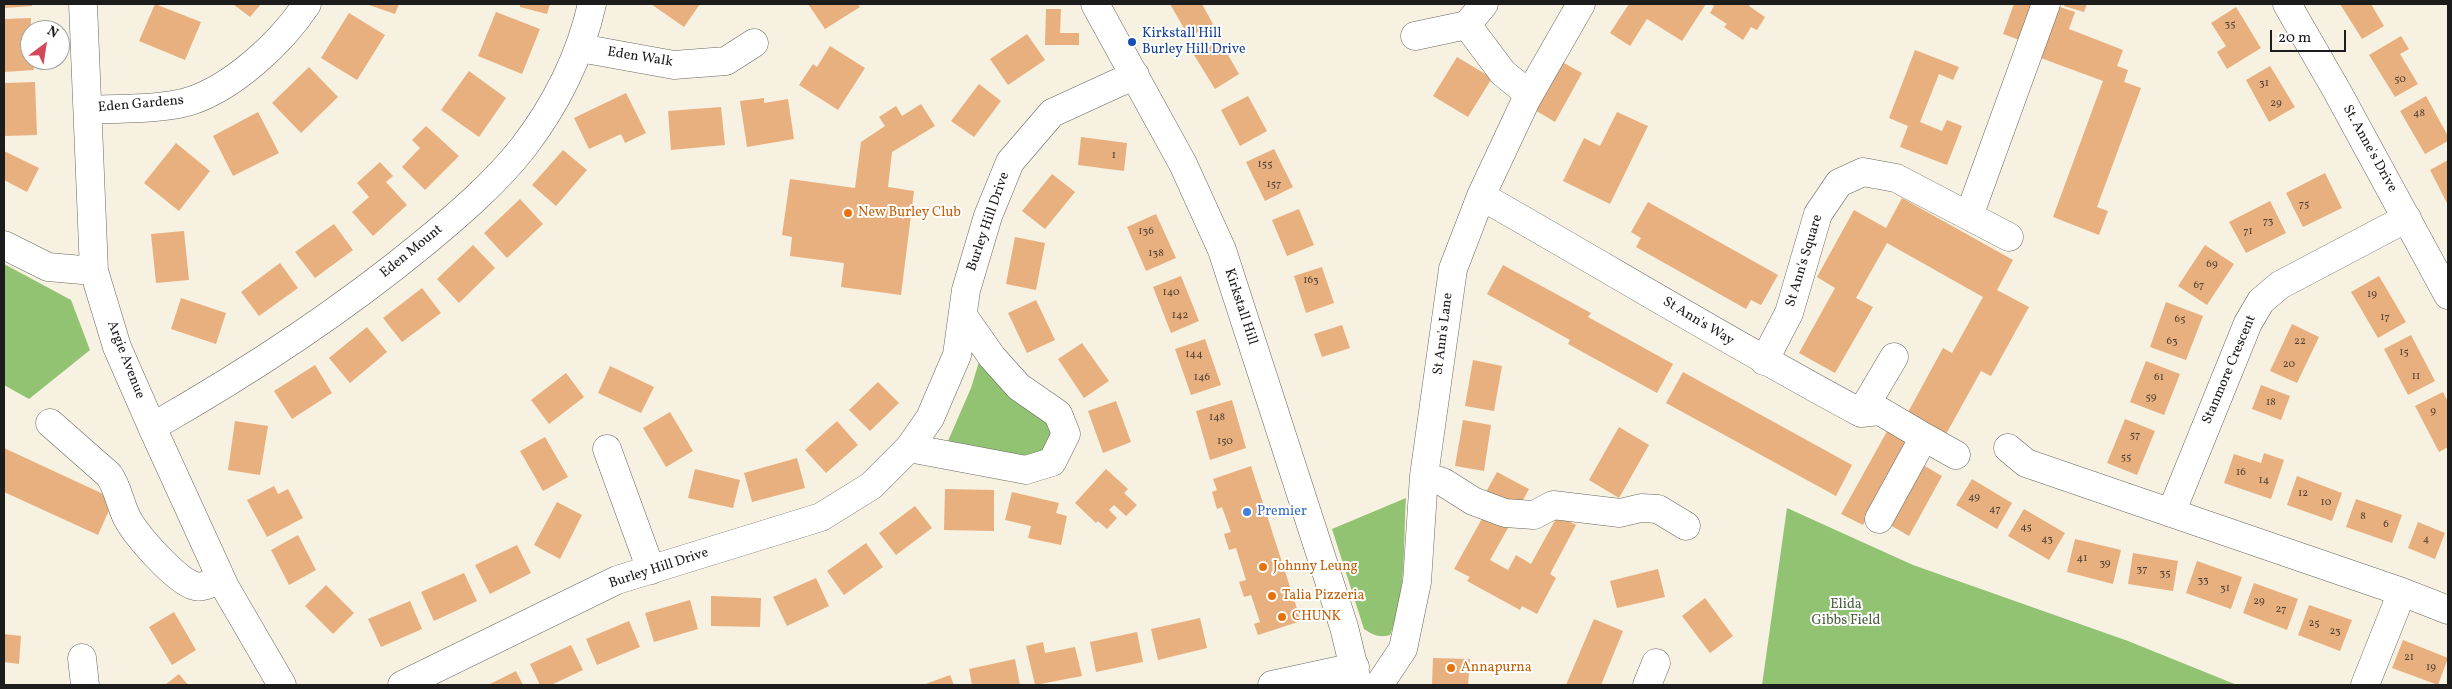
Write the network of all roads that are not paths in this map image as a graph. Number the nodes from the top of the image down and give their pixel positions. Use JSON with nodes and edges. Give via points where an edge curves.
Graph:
{"nodes":[{"id":1,"x":83,"y":4,"type":"edge"},
{"id":2,"x":307,"y":4,"type":"edge"},
{"id":3,"x":592,"y":4,"type":"edge"},
{"id":4,"x":1095,"y":4,"type":"edge"},
{"id":5,"x":1484,"y":4,"type":"edge"},
{"id":6,"x":1581,"y":4,"type":"edge"},
{"id":7,"x":2046,"y":4,"type":"edge"},
{"id":8,"x":2287,"y":4,"type":"edge"},
{"id":9,"x":1467,"y":25,"type":"junction"},
{"id":10,"x":1415,"y":36,"type":"dead end"},
{"id":11,"x":754,"y":43,"type":"dead end"},
{"id":12,"x":580,"y":48,"type":"junction"},
{"id":13,"x":1135,"y":76,"type":"junction"},
{"id":14,"x":1529,"y":94,"type":"junction"},
{"id":15,"x":88,"y":110,"type":"junction"},
{"id":16,"x":1481,"y":196,"type":"junction"},
{"id":17,"x":1969,"y":216,"type":"junction"},
{"id":18,"x":2407,"y":218,"type":"junction"},
{"id":19,"x":2009,"y":238,"type":"dead end"},
{"id":20,"x":4,"y":245,"type":"edge"},
{"id":21,"x":94,"y":271,"type":"junction"},
{"id":22,"x":2448,"y":295,"type":"edge"},
{"id":23,"x":964,"y":317,"type":"junction"},
{"id":24,"x":1894,"y":358,"type":"dead end"},
{"id":25,"x":1764,"y":361,"type":"junction"},
{"id":26,"x":1861,"y":413,"type":"junction"},
{"id":27,"x":50,"y":423,"type":"dead end"},
{"id":28,"x":152,"y":427,"type":"junction"},
{"id":29,"x":1924,"y":437,"type":"junction"},
{"id":30,"x":909,"y":448,"type":"junction"},
{"id":31,"x":2008,"y":448,"type":"dead end"},
{"id":32,"x":607,"y":449,"type":"dead end"},
{"id":33,"x":1956,"y":455,"type":"dead end"},
{"id":34,"x":1424,"y":476,"type":"junction"},
{"id":35,"x":2171,"y":512,"type":"junction"},
{"id":36,"x":1879,"y":519,"type":"dead end"},
{"id":37,"x":1686,"y":526,"type":"dead end"},
{"id":38,"x":651,"y":570,"type":"junction"},
{"id":39,"x":221,"y":579,"type":"junction"},
{"id":40,"x":2402,"y":592,"type":"junction"},
{"id":41,"x":2448,"y":610,"type":"edge"},
{"id":42,"x":82,"y":658,"type":"dead end"},
{"id":43,"x":1356,"y":676,"type":"edge"},
{"id":44,"x":85,"y":685,"type":"edge"},
{"id":45,"x":282,"y":685,"type":"edge"},
{"id":46,"x":402,"y":685,"type":"edge"},
{"id":47,"x":1272,"y":685,"type":"edge"},
{"id":48,"x":1379,"y":685,"type":"edge"},
{"id":49,"x":2365,"y":685,"type":"edge"}],
"edges":[{"from":1,"to":15,"type":"street","name":"Argie Avenue"},
{"from":2,"to":15,"type":"street","name":"Eden Gardens","via":[[254,63],[208,93],[174,104]]},
{"from":3,"to":12,"type":"street","name":"Eden Mount"},
{"from":4,"to":13,"type":"street","name":"Kirkstall Hill"},
{"from":5,"to":9,"type":"street"},
{"from":6,"to":14,"type":"street","name":"St Ann's Lane"},
{"from":7,"to":17,"type":"street"},
{"from":8,"to":18,"type":"street","name":"St. Anne's Drive"},
{"from":9,"to":10,"type":"street"},
{"from":9,"to":14,"type":"street","via":[[1503,73]]},
{"from":11,"to":12,"type":"street","name":"Eden Walk","via":[[726,61],[674,65]]},
{"from":12,"to":28,"type":"street","name":"Eden Mount","via":[[550,109],[521,150],[459,214],[395,267],[281,349],[217,391]]},
{"from":13,"to":23,"type":"street","name":"Burley Hill Drive","via":[[1052,113],[1010,162],[988,216],[966,290]]},
{"from":13,"to":43,"type":"street","name":"Kirkstall Hill","via":[[1183,164],[1222,250],[1344,627]]},
{"from":14,"to":16,"type":"street","name":"St Ann's Lane"},
{"from":15,"to":21,"type":"street","name":"Argie Avenue"},
{"from":16,"to":25,"type":"street","name":"St Ann's Way","via":[[1625,277]]},
{"from":16,"to":34,"type":"street","name":"St Ann's Lane","via":[[1452,270]]},
{"from":17,"to":19,"type":"street","name":"St Ann's Square"},
{"from":17,"to":25,"type":"street","name":"St Ann's Square","via":[[1896,178],[1863,172],[1839,183],[1818,214],[1789,313]]},
{"from":18,"to":22,"type":"street","name":"St. Anne's Drive"},
{"from":18,"to":35,"type":"street","name":"Stanmore Crescent","via":[[2280,285],[2261,301],[2248,323]]},
{"from":20,"to":21,"type":"street","via":[[48,267]]},
{"from":21,"to":28,"type":"street","name":"Argie Avenue","via":[[116,347]]},
{"from":23,"to":30,"type":"street","name":"Burley Hill Drive","via":[[957,355],[930,418]]},
{"from":23,"to":30,"type":"street","via":[[1018,387],[1058,414],[1066,434],[1052,462],[1026,470]]},
{"from":24,"to":26,"type":"street"},
{"from":25,"to":26,"type":"street","name":"St Ann's Way"},
{"from":26,"to":29,"type":"street","via":[[1880,411]]},
{"from":27,"to":39,"type":"street","via":[[109,475],[136,533],[172,570],[197,586]]},
{"from":28,"to":39,"type":"street","name":"Argie Avenue"},
{"from":29,"to":33,"type":"street"},
{"from":29,"to":36,"type":"street"},
{"from":30,"to":38,"type":"street","name":"Burley Hill Drive","via":[[871,486],[821,517]]},
{"from":31,"to":35,"type":"street","via":[[2026,463]]},
{"from":32,"to":38,"type":"street"},
{"from":34,"to":37,"type":"street","via":[[1505,513],[1534,515],[1553,505],[1620,513],[1641,508],[1658,509]]},
{"from":34,"to":48,"type":"street","name":"St Ann's Lane","via":[[1416,582],[1403,649]]},
{"from":35,"to":40,"type":"street"},
{"from":38,"to":46,"type":"street","name":"Burley Hill Drive","via":[[617,580]]},
{"from":39,"to":45,"type":"street","name":"Argie Avenue"},
{"from":40,"to":41,"type":"street"},
{"from":40,"to":49,"type":"street"},
{"from":42,"to":44,"type":"street"},
{"from":43,"to":47,"type":"street"}]}
